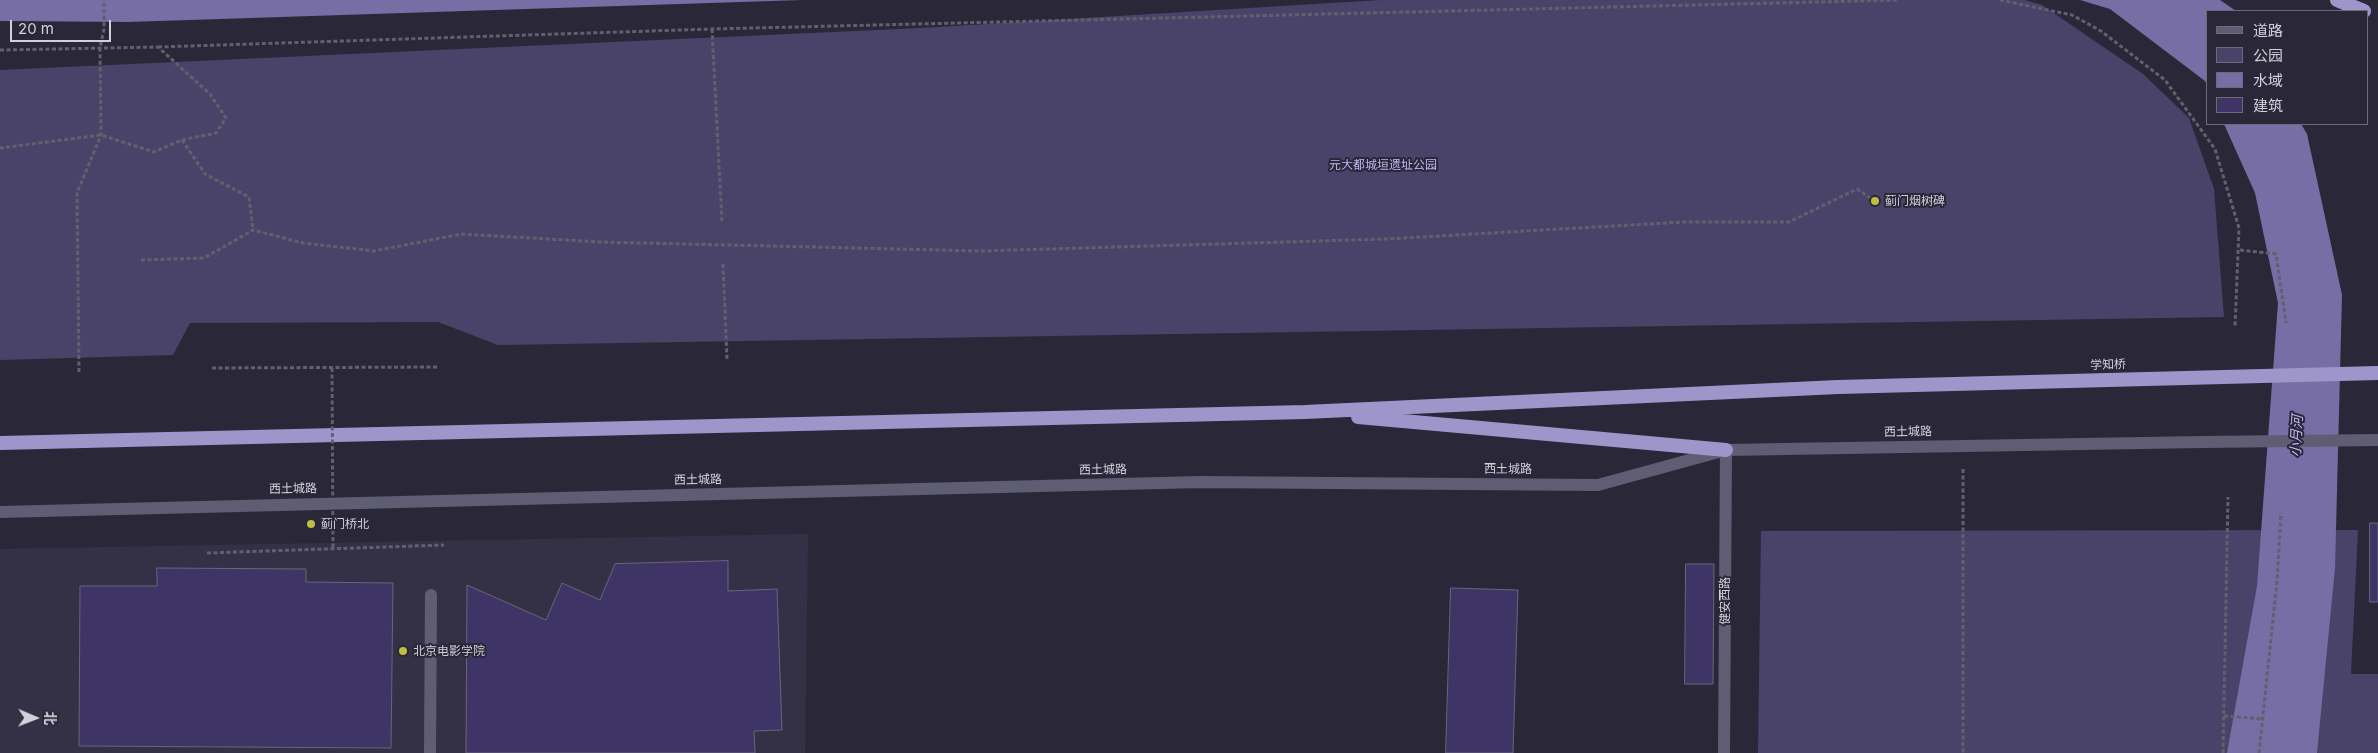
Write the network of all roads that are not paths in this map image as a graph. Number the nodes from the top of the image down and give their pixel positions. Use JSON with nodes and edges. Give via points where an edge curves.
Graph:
{"nodes":[{"id":1,"x":2337,"y":0,"type":"edge"},
{"id":2,"x":2361,"y":10,"type":"edge"},
{"id":3,"x":2378,"y":373,"type":"edge"},
{"id":4,"x":1304,"y":412,"type":"junction"},
{"id":5,"x":2378,"y":440,"type":"edge"},
{"id":6,"x":0,"y":444,"type":"edge"},
{"id":7,"x":1726,"y":450,"type":"junction"},
{"id":8,"x":0,"y":512,"type":"edge"},
{"id":9,"x":431,"y":595,"type":"dead end"},
{"id":10,"x":430,"y":753,"type":"edge"},
{"id":11,"x":1724,"y":753,"type":"edge"}],
"edges":[{"from":1,"to":2,"type":"highway"},
{"from":3,"to":4,"type":"highway","name":"学知桥","bridge":true,"via":[[1838,387]]},
{"from":4,"to":6,"type":"highway"},
{"from":4,"to":7,"type":"highway"},
{"from":5,"to":7,"type":"street","name":"西土城路","bridge":true},
{"from":7,"to":8,"type":"street","name":"西土城路","via":[[1598,485],[1200,482]]},
{"from":7,"to":11,"type":"street","name":"健安西路"},
{"from":9,"to":10,"type":"street"}]}
